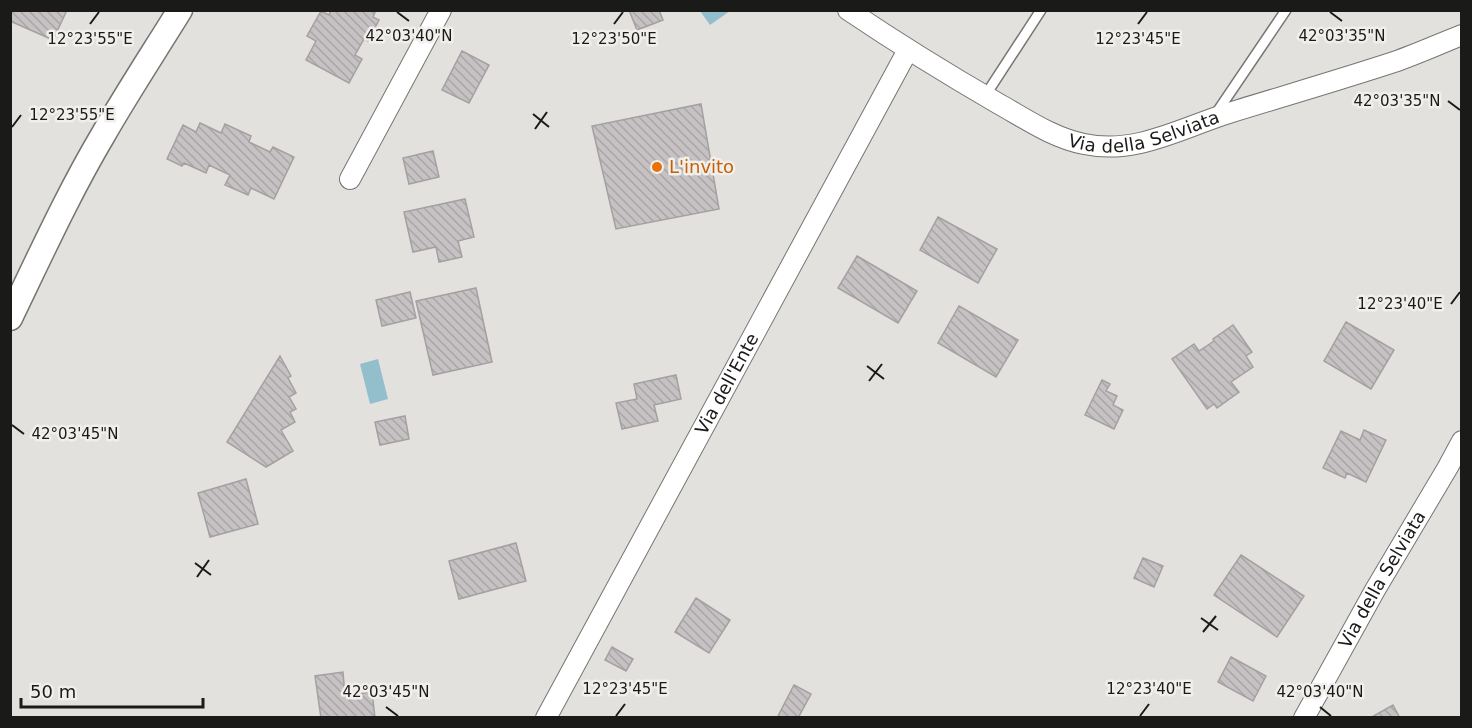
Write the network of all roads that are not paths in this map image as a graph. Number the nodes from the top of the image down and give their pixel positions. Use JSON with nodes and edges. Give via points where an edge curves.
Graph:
{"nodes":[{"id":1,"x":180,"y":10,"type":"edge"},
{"id":2,"x":441,"y":10,"type":"edge"},
{"id":3,"x":848,"y":10,"type":"edge"},
{"id":4,"x":1041,"y":10,"type":"edge"},
{"id":5,"x":1286,"y":10,"type":"edge"},
{"id":6,"x":1461,"y":35,"type":"edge"},
{"id":7,"x":908,"y":50,"type":"junction"},
{"id":8,"x":985,"y":96,"type":"junction"},
{"id":9,"x":1213,"y":118,"type":"junction"},
{"id":10,"x":350,"y":179,"type":"dead end"},
{"id":11,"x":10,"y":318,"type":"edge"},
{"id":12,"x":1461,"y":441,"type":"edge"},
{"id":13,"x":546,"y":717,"type":"edge"},
{"id":14,"x":1304,"y":717,"type":"edge"}],
"edges":[{"from":1,"to":11,"type":"street","via":[[111,120],[53,227]]},
{"from":2,"to":10,"type":"street"},
{"from":3,"to":7,"type":"street","name":"Via della Selviata"},
{"from":4,"to":8,"type":"lane"},
{"from":5,"to":9,"type":"lane"},
{"from":6,"to":9,"type":"street","name":"Via della Selviata","via":[[1396,61]]},
{"from":7,"to":8,"type":"street","name":"Via della Selviata"},
{"from":7,"to":13,"type":"street","name":"Via dell'Ente"},
{"from":8,"to":9,"type":"street","name":"Via della Selviata","via":[[1051,133],[1101,147],[1148,141]]},
{"from":12,"to":14,"type":"street","name":"Via della Selviata"}]}
